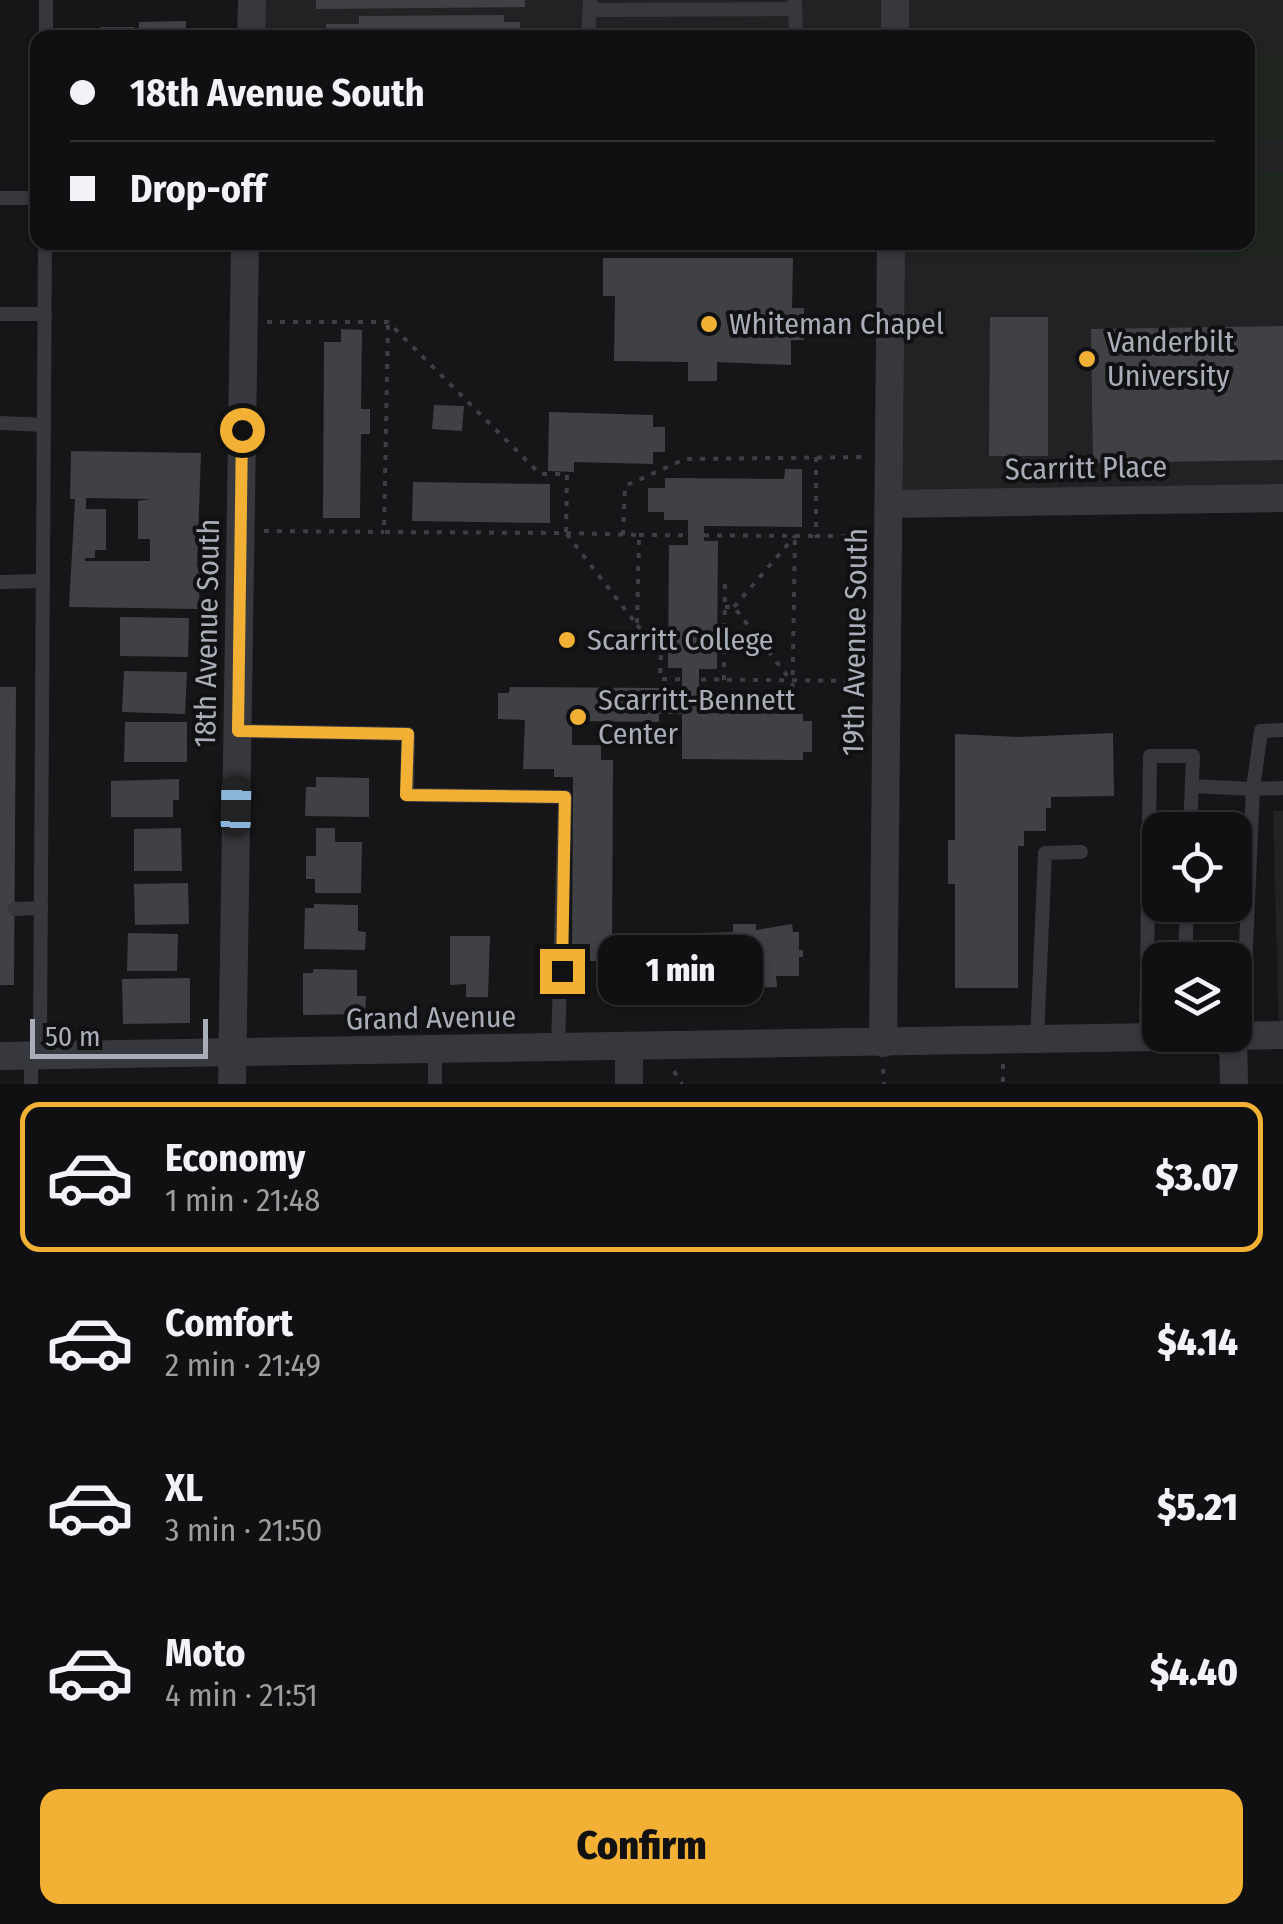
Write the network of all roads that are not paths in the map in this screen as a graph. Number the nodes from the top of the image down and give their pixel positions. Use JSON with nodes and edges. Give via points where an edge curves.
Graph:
{"nodes":[{"id":1,"x":46,"y":0,"type":"edge"},
{"id":2,"x":252,"y":0,"type":"edge"},
{"id":3,"x":895,"y":0,"type":"edge"},
{"id":4,"x":795,"y":4,"type":"edge"},
{"id":5,"x":590,"y":5,"type":"edge"},
{"id":6,"x":46,"y":30,"type":"edge"},
{"id":7,"x":251,"y":30,"type":"edge"},
{"id":8,"x":588,"y":30,"type":"edge"},
{"id":9,"x":796,"y":30,"type":"edge"},
{"id":10,"x":895,"y":30,"type":"edge"},
{"id":11,"x":0,"y":198,"type":"edge"},
{"id":12,"x":30,"y":198,"type":"edge"},
{"id":13,"x":45,"y":250,"type":"edge"},
{"id":14,"x":245,"y":250,"type":"edge"},
{"id":15,"x":891,"y":250,"type":"edge"},
{"id":16,"x":0,"y":314,"type":"edge"},
{"id":17,"x":45,"y":314,"type":"junction"},
{"id":18,"x":0,"y":423,"type":"edge"},
{"id":19,"x":44,"y":425,"type":"junction"},
{"id":20,"x":1283,"y":498,"type":"edge"},
{"id":21,"x":890,"y":504,"type":"junction"},
{"id":22,"x":43,"y":581,"type":"junction"},
{"id":23,"x":0,"y":582,"type":"edge"},
{"id":24,"x":1283,"y":730,"type":"edge"},
{"id":25,"x":238,"y":731,"type":"junction"},
{"id":26,"x":1192,"y":786,"type":"junction"},
{"id":27,"x":1283,"y":788,"type":"edge"},
{"id":28,"x":1253,"y":789,"type":"junction"},
{"id":29,"x":1191,"y":812,"type":"edge"},
{"id":30,"x":1082,"y":852,"type":"dead end"},
{"id":31,"x":41,"y":908,"type":"junction"},
{"id":32,"x":15,"y":909,"type":"dead end"},
{"id":33,"x":1147,"y":942,"type":"edge"},
{"id":34,"x":1244,"y":942,"type":"edge"},
{"id":35,"x":1283,"y":1035,"type":"edge"},
{"id":36,"x":1252,"y":1036,"type":"edge"},
{"id":37,"x":1142,"y":1038,"type":"edge"},
{"id":38,"x":1036,"y":1040,"type":"junction"},
{"id":39,"x":630,"y":1048,"type":"junction"},
{"id":40,"x":558,"y":1049,"type":"junction"},
{"id":41,"x":436,"y":1051,"type":"junction"},
{"id":42,"x":232,"y":1052,"type":"junction"},
{"id":43,"x":1237,"y":1052,"type":"edge"},
{"id":44,"x":883,"y":1053,"type":"junction"},
{"id":45,"x":0,"y":1056,"type":"edge"},
{"id":46,"x":31,"y":1070,"type":"edge"},
{"id":47,"x":232,"y":1084,"type":"edge"},
{"id":48,"x":435,"y":1084,"type":"edge"},
{"id":49,"x":630,"y":1084,"type":"edge"},
{"id":50,"x":1234,"y":1084,"type":"edge"}],
"edges":[{"from":1,"to":6,"type":"lane"},
{"from":2,"to":7,"type":"street"},
{"from":3,"to":10,"type":"street"},
{"from":4,"to":5,"type":"lane"},
{"from":4,"to":9,"type":"lane"},
{"from":5,"to":8,"type":"lane"},
{"from":11,"to":12,"type":"lane"},
{"from":13,"to":17,"type":"lane"},
{"from":14,"to":25,"type":"street","name":"18th Avenue South"},
{"from":15,"to":21,"type":"street","name":"19th Avenue South"},
{"from":16,"to":17,"type":"lane"},
{"from":17,"to":19,"type":"lane"},
{"from":18,"to":19,"type":"lane"},
{"from":19,"to":22,"type":"lane"},
{"from":20,"to":21,"type":"street","name":"Scarritt Place"},
{"from":21,"to":44,"type":"street","name":"19th Avenue South"},
{"from":22,"to":23,"type":"lane"},
{"from":22,"to":31,"type":"lane"},
{"from":24,"to":28,"type":"lane","via":[[1261,730]]},
{"from":25,"to":40,"type":"lane","via":[[408,734],[406,795],[565,797]]},
{"from":25,"to":42,"type":"street","name":"18th Avenue South"},
{"from":26,"to":28,"type":"lane"},
{"from":26,"to":29,"type":"lane"},
{"from":26,"to":33,"type":"lane","via":[[1193,756],[1150,756]]},
{"from":27,"to":28,"type":"lane"},
{"from":28,"to":34,"type":"lane"},
{"from":30,"to":38,"type":"lane","via":[[1044,853]]},
{"from":31,"to":32,"type":"lane"},
{"from":31,"to":46,"type":"lane","via":[[40,1037]]},
{"from":35,"to":36,"type":"street","name":"Grand Avenue"},
{"from":37,"to":38,"type":"street","name":"Grand Avenue"},
{"from":38,"to":44,"type":"street","name":"Grand Avenue"},
{"from":39,"to":40,"type":"street","name":"Grand Avenue"},
{"from":39,"to":44,"type":"street","name":"Grand Avenue"},
{"from":39,"to":49,"type":"street"},
{"from":40,"to":41,"type":"street","name":"Grand Avenue"},
{"from":41,"to":42,"type":"street","name":"Grand Avenue"},
{"from":41,"to":48,"type":"lane"},
{"from":42,"to":46,"type":"street","name":"Grand Avenue"},
{"from":42,"to":47,"type":"street","name":"18th Avenue South"},
{"from":43,"to":50,"type":"street"},
{"from":45,"to":46,"type":"street","name":"Grand Avenue"}]}
